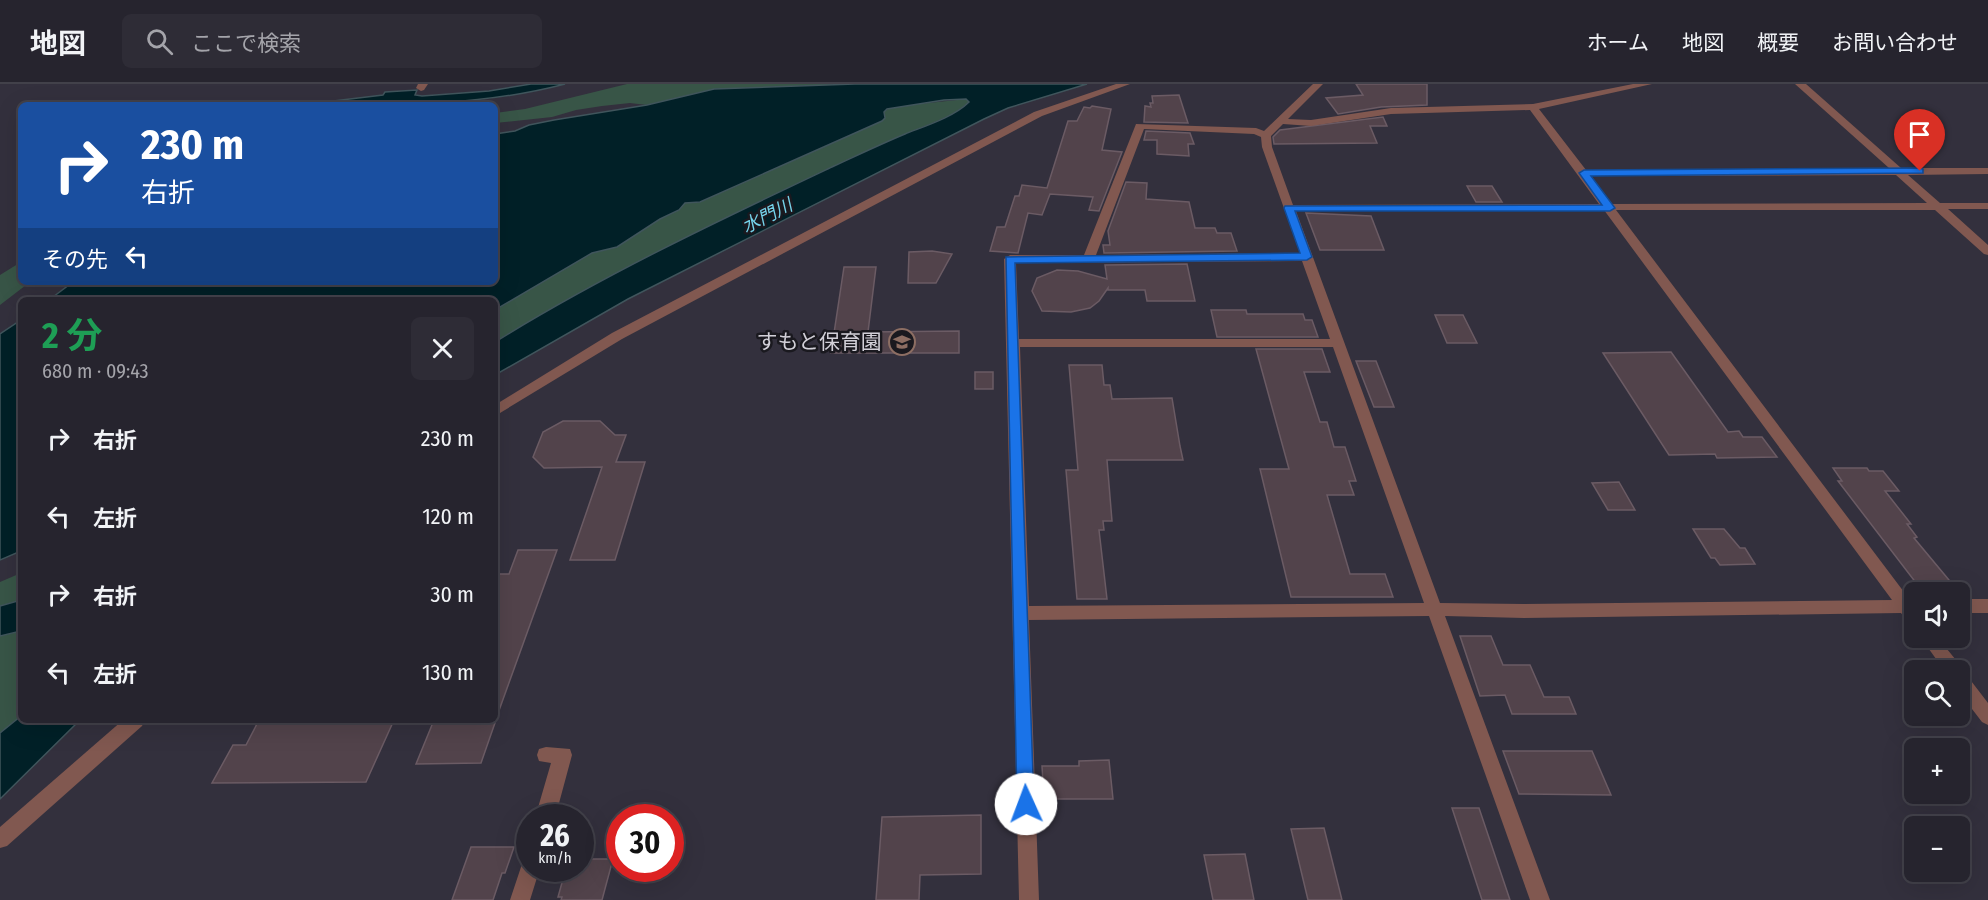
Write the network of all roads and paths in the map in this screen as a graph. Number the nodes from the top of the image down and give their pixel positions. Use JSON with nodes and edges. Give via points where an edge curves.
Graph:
{"nodes":[{"id":1,"x":1125,"y":84,"type":"edge"},
{"id":2,"x":1318,"y":84,"type":"edge"},
{"id":3,"x":1647,"y":84,"type":"edge"},
{"id":4,"x":1800,"y":84,"type":"edge"},
{"id":5,"x":1533,"y":106,"type":"junction"},
{"id":6,"x":1278,"y":122,"type":"junction"},
{"id":7,"x":1266,"y":135,"type":"junction"},
{"id":8,"x":1897,"y":171,"type":"junction"},
{"id":9,"x":1988,"y":171,"type":"edge"},
{"id":10,"x":1584,"y":173,"type":"junction"},
{"id":11,"x":1938,"y":206,"type":"junction"},
{"id":12,"x":1988,"y":206,"type":"edge"},
{"id":13,"x":1289,"y":208,"type":"junction"},
{"id":14,"x":1610,"y":208,"type":"junction"},
{"id":15,"x":1988,"y":251,"type":"edge"},
{"id":16,"x":1307,"y":257,"type":"junction"},
{"id":17,"x":1090,"y":259,"type":"junction"},
{"id":18,"x":1013,"y":343,"type":"junction"},
{"id":19,"x":1338,"y":343,"type":"junction"},
{"id":20,"x":498,"y":409,"type":"edge"},
{"id":21,"x":1904,"y":601,"type":"edge"},
{"id":22,"x":1970,"y":606,"type":"edge"},
{"id":23,"x":1988,"y":606,"type":"edge"},
{"id":24,"x":1434,"y":609,"type":"junction"},
{"id":25,"x":1904,"y":610,"type":"edge"},
{"id":26,"x":1019,"y":613,"type":"junction"},
{"id":27,"x":1937,"y":648,"type":"edge"},
{"id":28,"x":1946,"y":660,"type":"edge"},
{"id":29,"x":1970,"y":693,"type":"edge"},
{"id":30,"x":1988,"y":717,"type":"edge"},
{"id":31,"x":133,"y":723,"type":"edge"},
{"id":32,"x":546,"y":755,"type":"dead end"},
{"id":33,"x":549,"y":804,"type":"edge"},
{"id":34,"x":0,"y":839,"type":"edge"},
{"id":35,"x":526,"y":882,"type":"edge"},
{"id":36,"x":520,"y":900,"type":"edge"},
{"id":37,"x":1029,"y":900,"type":"edge"},
{"id":38,"x":1540,"y":900,"type":"edge"}],
"edges":[{"from":1,"to":20,"type":"street","via":[[1038,114],[617,336]]},
{"from":2,"to":6,"type":"street"},
{"from":3,"to":5,"type":"street"},
{"from":4,"to":8,"type":"street"},
{"from":5,"to":6,"type":"street","via":[[1391,111],[1311,123]]},
{"from":5,"to":10,"type":"street"},
{"from":6,"to":7,"type":"street"},
{"from":7,"to":13,"type":"street"},
{"from":7,"to":17,"type":"street","via":[[1256,131],[1140,126]]},
{"from":8,"to":9,"type":"street"},
{"from":8,"to":10,"type":"street"},
{"from":8,"to":11,"type":"street"},
{"from":10,"to":14,"type":"street"},
{"from":11,"to":12,"type":"street"},
{"from":11,"to":14,"type":"street"},
{"from":11,"to":15,"type":"street"},
{"from":13,"to":14,"type":"street"},
{"from":13,"to":16,"type":"street"},
{"from":14,"to":21,"type":"street"},
{"from":16,"to":17,"type":"street"},
{"from":16,"to":19,"type":"street"},
{"from":17,"to":18,"type":"street","via":[[1010,259]]},
{"from":18,"to":19,"type":"street"},
{"from":18,"to":26,"type":"street"},
{"from":19,"to":24,"type":"street"},
{"from":22,"to":23,"type":"street"},
{"from":24,"to":25,"type":"street"},
{"from":24,"to":26,"type":"street"},
{"from":24,"to":38,"type":"street"},
{"from":26,"to":37,"type":"street"},
{"from":27,"to":28,"type":"street"},
{"from":29,"to":30,"type":"street"},
{"from":31,"to":34,"type":"street"},
{"from":32,"to":33,"type":"street","via":[[563,755]]},
{"from":35,"to":36,"type":"street"}]}
